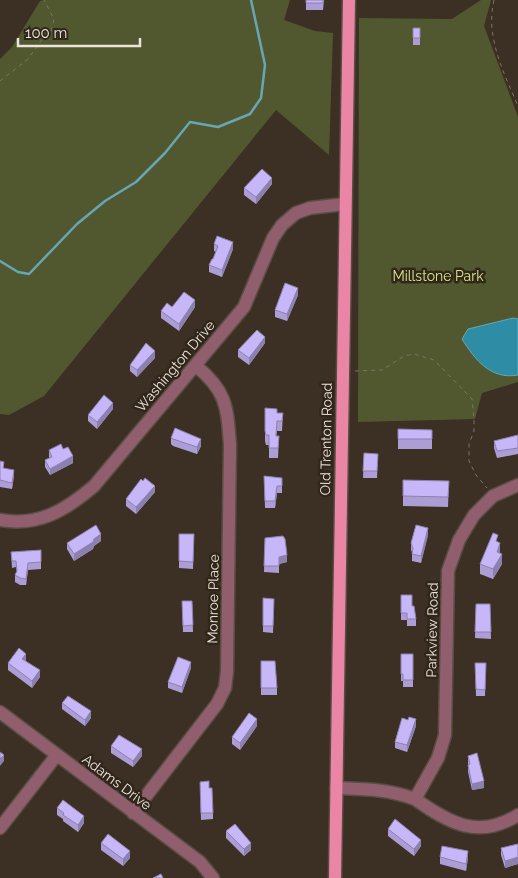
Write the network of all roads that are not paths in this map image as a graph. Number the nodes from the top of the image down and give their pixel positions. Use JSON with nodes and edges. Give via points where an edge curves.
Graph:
{"nodes":[{"id":1,"x":349,"y":0,"type":"edge"},
{"id":2,"x":345,"y":204,"type":"junction"},
{"id":3,"x":196,"y":366,"type":"junction"},
{"id":4,"x":518,"y":485,"type":"edge"},
{"id":5,"x":0,"y":520,"type":"edge"},
{"id":6,"x":0,"y":712,"type":"edge"},
{"id":7,"x":56,"y":756,"type":"junction"},
{"id":8,"x":336,"y":788,"type":"junction"},
{"id":9,"x":415,"y":799,"type":"junction"},
{"id":10,"x":133,"y":813,"type":"junction"},
{"id":11,"x":518,"y":815,"type":"edge"},
{"id":12,"x":0,"y":828,"type":"edge"},
{"id":13,"x":213,"y":878,"type":"edge"},
{"id":14,"x":335,"y":878,"type":"edge"}],
"edges":[{"from":1,"to":2,"type":"main road","name":"Old Trenton Road"},
{"from":2,"to":3,"type":"street","name":"Washington Drive","via":[[310,208],[296,213],[282,225],[273,238],[244,307]]},
{"from":2,"to":8,"type":"main road","name":"Old Trenton Road"},
{"from":3,"to":5,"type":"street","name":"Washington Drive","via":[[94,486],[72,505],[42,519]]},
{"from":3,"to":10,"type":"street","name":"Monroe Place","via":[[220,390],[228,413],[225,688],[217,704]]},
{"from":4,"to":9,"type":"street","name":"Parkview Road","via":[[494,496],[474,515],[459,540],[448,572],[445,736],[438,758]]},
{"from":6,"to":7,"type":"street","name":"Adams Drive"},
{"from":7,"to":10,"type":"street","name":"Adams Drive"},
{"from":7,"to":12,"type":"street"},
{"from":8,"to":9,"type":"street","via":[[373,788]]},
{"from":8,"to":14,"type":"main road","name":"Old Trenton Road"},
{"from":9,"to":11,"type":"street","via":[[442,818],[462,826],[482,828],[506,823]]},
{"from":10,"to":13,"type":"street","name":"Adams Drive","via":[[200,862]]}]}
